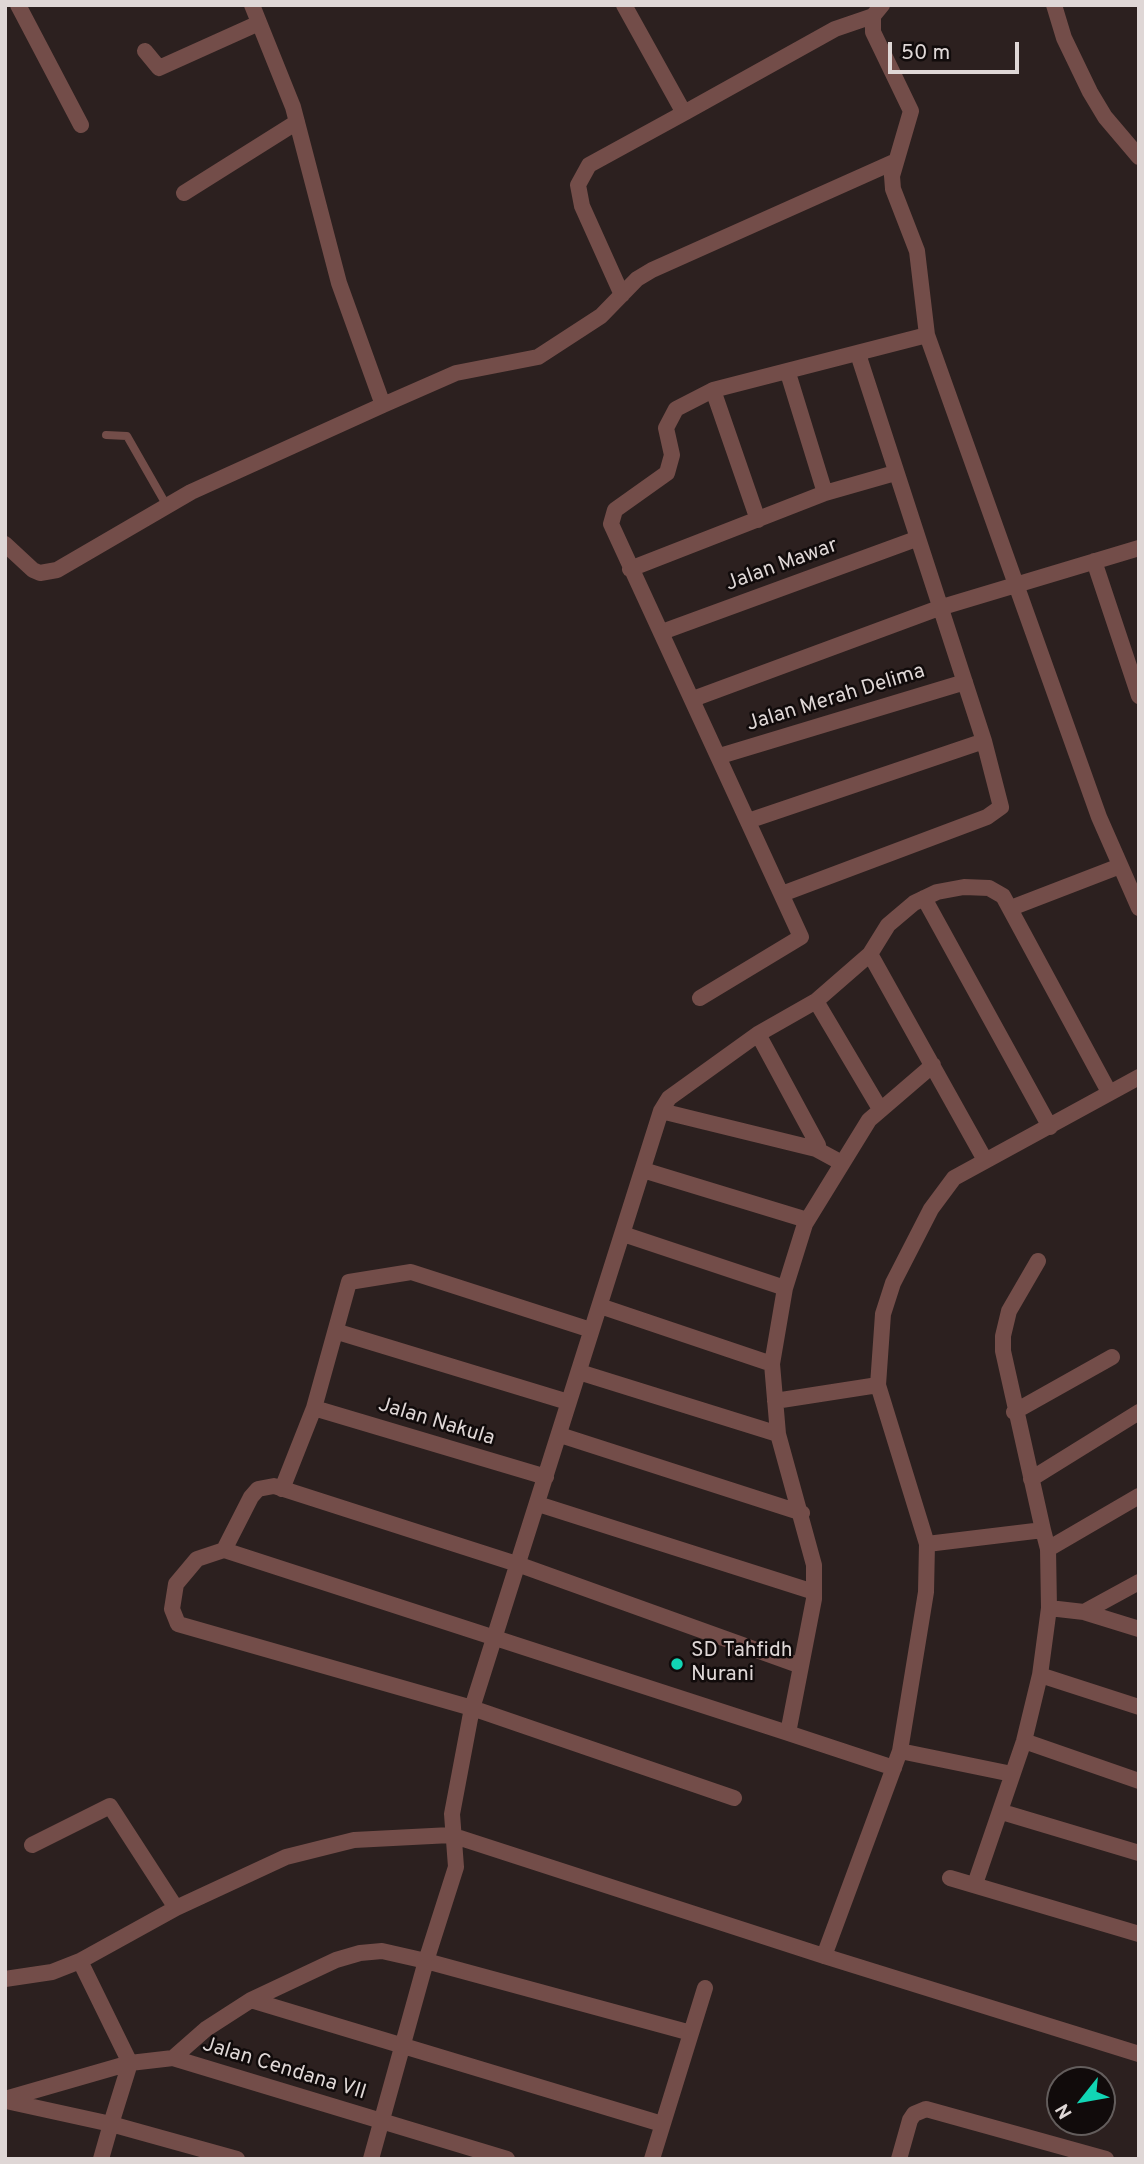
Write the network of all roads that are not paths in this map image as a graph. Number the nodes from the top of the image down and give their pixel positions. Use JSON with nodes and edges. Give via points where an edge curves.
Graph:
{"nodes":[{"id":1,"x":18,"y":5,"type":"edge"},
{"id":2,"x":251,"y":5,"type":"edge"},
{"id":3,"x":624,"y":5,"type":"edge"},
{"id":4,"x":1054,"y":5,"type":"edge"},
{"id":5,"x":877,"y":11,"type":"edge"},
{"id":6,"x":259,"y":23,"type":"junction"},
{"id":7,"x":145,"y":51,"type":"dead end"},
{"id":8,"x":684,"y":113,"type":"junction"},
{"id":9,"x":297,"y":122,"type":"junction"},
{"id":10,"x":81,"y":125,"type":"dead end"},
{"id":11,"x":1139,"y":157,"type":"edge"},
{"id":12,"x":896,"y":160,"type":"junction"},
{"id":13,"x":184,"y":193,"type":"dead end"},
{"id":14,"x":622,"y":295,"type":"junction"},
{"id":15,"x":927,"y":335,"type":"junction"},
{"id":16,"x":858,"y":355,"type":"junction"},
{"id":17,"x":788,"y":373,"type":"junction"},
{"id":18,"x":713,"y":390,"type":"junction"},
{"id":19,"x":383,"y":405,"type":"junction"},
{"id":20,"x":106,"y":435,"type":"dead end"},
{"id":21,"x":895,"y":473,"type":"junction"},
{"id":22,"x":825,"y":494,"type":"junction"},
{"id":23,"x":167,"y":506,"type":"junction"},
{"id":24,"x":758,"y":520,"type":"junction"},
{"id":25,"x":916,"y":539,"type":"junction"},
{"id":26,"x":5,"y":544,"type":"edge"},
{"id":27,"x":1139,"y":548,"type":"edge"},
{"id":28,"x":1094,"y":561,"type":"junction"},
{"id":29,"x":631,"y":569,"type":"junction"},
{"id":30,"x":1015,"y":584,"type":"junction"},
{"id":31,"x":939,"y":608,"type":"junction"},
{"id":32,"x":662,"y":632,"type":"junction"},
{"id":33,"x":965,"y":682,"type":"junction"},
{"id":34,"x":1139,"y":696,"type":"edge"},
{"id":35,"x":693,"y":699,"type":"junction"},
{"id":36,"x":984,"y":741,"type":"junction"},
{"id":37,"x":720,"y":756,"type":"junction"},
{"id":38,"x":748,"y":821,"type":"junction"},
{"id":39,"x":1124,"y":866,"type":"edge"},
{"id":40,"x":782,"y":894,"type":"junction"},
{"id":41,"x":924,"y":898,"type":"junction"},
{"id":42,"x":1011,"y":908,"type":"junction"},
{"id":43,"x":1139,"y":908,"type":"edge"},
{"id":44,"x":870,"y":954,"type":"junction"},
{"id":45,"x":699,"y":998,"type":"dead end"},
{"id":46,"x":816,"y":1001,"type":"junction"},
{"id":47,"x":758,"y":1034,"type":"junction"},
{"id":48,"x":933,"y":1065,"type":"junction"},
{"id":49,"x":1139,"y":1077,"type":"edge"},
{"id":50,"x":1109,"y":1091,"type":"junction"},
{"id":51,"x":880,"y":1109,"type":"junction"},
{"id":52,"x":661,"y":1111,"type":"junction"},
{"id":53,"x":1050,"y":1127,"type":"junction"},
{"id":54,"x":816,"y":1149,"type":"junction"},
{"id":55,"x":985,"y":1160,"type":"junction"},
{"id":56,"x":841,"y":1163,"type":"junction"},
{"id":57,"x":643,"y":1170,"type":"junction"},
{"id":58,"x":807,"y":1220,"type":"junction"},
{"id":59,"x":623,"y":1234,"type":"junction"},
{"id":60,"x":1038,"y":1261,"type":"dead end"},
{"id":61,"x":785,"y":1289,"type":"junction"},
{"id":62,"x":600,"y":1306,"type":"junction"},
{"id":63,"x":592,"y":1330,"type":"junction"},
{"id":64,"x":338,"y":1332,"type":"junction"},
{"id":65,"x":1112,"y":1357,"type":"dead end"},
{"id":66,"x":772,"y":1364,"type":"junction"},
{"id":67,"x":579,"y":1372,"type":"junction"},
{"id":68,"x":878,"y":1385,"type":"junction"},
{"id":69,"x":775,"y":1401,"type":"junction"},
{"id":70,"x":568,"y":1402,"type":"junction"},
{"id":71,"x":314,"y":1408,"type":"junction"},
{"id":72,"x":1014,"y":1412,"type":"junction"},
{"id":73,"x":1139,"y":1412,"type":"edge"},
{"id":74,"x":778,"y":1434,"type":"junction"},
{"id":75,"x":560,"y":1435,"type":"junction"},
{"id":76,"x":546,"y":1477,"type":"junction"},
{"id":77,"x":1031,"y":1479,"type":"junction"},
{"id":78,"x":282,"y":1489,"type":"junction"},
{"id":79,"x":1139,"y":1496,"type":"edge"},
{"id":80,"x":538,"y":1504,"type":"junction"},
{"id":81,"x":802,"y":1513,"type":"junction"},
{"id":82,"x":1043,"y":1530,"type":"junction"},
{"id":83,"x":927,"y":1544,"type":"junction"},
{"id":84,"x":224,"y":1549,"type":"junction"},
{"id":85,"x":1048,"y":1549,"type":"junction"},
{"id":86,"x":520,"y":1565,"type":"junction"},
{"id":87,"x":1139,"y":1582,"type":"edge"},
{"id":88,"x":814,"y":1592,"type":"junction"},
{"id":89,"x":1049,"y":1608,"type":"junction"},
{"id":90,"x":1084,"y":1612,"type":"junction"},
{"id":91,"x":1139,"y":1629,"type":"edge"},
{"id":92,"x":495,"y":1639,"type":"junction"},
{"id":93,"x":801,"y":1666,"type":"junction"},
{"id":94,"x":1040,"y":1675,"type":"junction"},
{"id":95,"x":1139,"y":1707,"type":"edge"},
{"id":96,"x":472,"y":1709,"type":"junction"},
{"id":97,"x":788,"y":1733,"type":"junction"},
{"id":98,"x":1024,"y":1741,"type":"junction"},
{"id":99,"x":900,"y":1751,"type":"junction"},
{"id":100,"x":894,"y":1768,"type":"junction"},
{"id":101,"x":1012,"y":1774,"type":"junction"},
{"id":102,"x":1139,"y":1781,"type":"edge"},
{"id":103,"x":734,"y":1798,"type":"dead end"},
{"id":104,"x":1002,"y":1812,"type":"junction"},
{"id":105,"x":451,"y":1835,"type":"junction"},
{"id":106,"x":32,"y":1845,"type":"dead end"},
{"id":107,"x":1139,"y":1853,"type":"edge"},
{"id":108,"x":950,"y":1878,"type":"dead end"},
{"id":109,"x":975,"y":1884,"type":"junction"},
{"id":110,"x":176,"y":1908,"type":"junction"},
{"id":111,"x":1139,"y":1934,"type":"edge"},
{"id":112,"x":824,"y":1956,"type":"junction"},
{"id":113,"x":80,"y":1961,"type":"junction"},
{"id":114,"x":425,"y":1961,"type":"junction"},
{"id":115,"x":5,"y":1979,"type":"edge"},
{"id":116,"x":705,"y":1988,"type":"dead end"},
{"id":117,"x":251,"y":2000,"type":"junction"},
{"id":118,"x":691,"y":2033,"type":"junction"},
{"id":119,"x":403,"y":2044,"type":"junction"},
{"id":120,"x":1139,"y":2054,"type":"edge"},
{"id":121,"x":173,"y":2058,"type":"junction"},
{"id":122,"x":130,"y":2063,"type":"junction"},
{"id":123,"x":5,"y":2100,"type":"edge"},
{"id":124,"x":111,"y":2123,"type":"junction"},
{"id":125,"x":382,"y":2123,"type":"junction"},
{"id":126,"x":663,"y":2124,"type":"junction"},
{"id":127,"x":101,"y":2159,"type":"edge"},
{"id":128,"x":237,"y":2159,"type":"edge"},
{"id":129,"x":371,"y":2159,"type":"edge"},
{"id":130,"x":507,"y":2159,"type":"edge"},
{"id":131,"x":652,"y":2159,"type":"edge"},
{"id":132,"x":899,"y":2159,"type":"edge"},
{"id":133,"x":1107,"y":2159,"type":"edge"}],
"edges":[{"from":1,"to":10,"type":"street"},
{"from":2,"to":6,"type":"street"},
{"from":3,"to":8,"type":"street"},
{"from":4,"to":11,"type":"street","via":[[1090,92]]},
{"from":5,"to":8,"type":"street","via":[[835,29]]},
{"from":5,"to":12,"type":"street","via":[[873,32],[911,111]]},
{"from":6,"to":7,"type":"street","via":[[159,68]]},
{"from":6,"to":9,"type":"street"},
{"from":8,"to":14,"type":"street","via":[[598,159],[578,184],[582,206]]},
{"from":9,"to":13,"type":"street"},
{"from":9,"to":19,"type":"street","via":[[339,284]]},
{"from":12,"to":14,"type":"street","via":[[652,270]]},
{"from":12,"to":15,"type":"street","via":[[893,189],[917,251]]},
{"from":14,"to":19,"type":"street","via":[[601,316],[538,357],[456,373]]},
{"from":15,"to":16,"type":"street"},
{"from":15,"to":30,"type":"street"},
{"from":16,"to":17,"type":"street"},
{"from":16,"to":21,"type":"street"},
{"from":17,"to":18,"type":"street"},
{"from":17,"to":22,"type":"street"},
{"from":18,"to":24,"type":"street"},
{"from":18,"to":29,"type":"street","via":[[676,408],[666,428],[672,455],[667,473],[615,510],[611,524]]},
{"from":19,"to":23,"type":"street","via":[[221,476]]},
{"from":20,"to":23,"type":"lane","via":[[129,439]]},
{"from":21,"to":22,"type":"street"},
{"from":21,"to":25,"type":"street"},
{"from":22,"to":24,"type":"street"},
{"from":23,"to":26,"type":"street","via":[[49,573],[33,569]]},
{"from":24,"to":29,"type":"street"},
{"from":25,"to":31,"type":"street"},
{"from":25,"to":32,"type":"street","name":"Jalan Mawar"},
{"from":27,"to":28,"type":"street"},
{"from":28,"to":30,"type":"street"},
{"from":28,"to":34,"type":"street"},
{"from":29,"to":32,"type":"street"},
{"from":30,"to":31,"type":"street"},
{"from":30,"to":39,"type":"street","via":[[1099,817]]},
{"from":31,"to":33,"type":"street"},
{"from":31,"to":35,"type":"street"},
{"from":32,"to":35,"type":"street"},
{"from":33,"to":36,"type":"street"},
{"from":33,"to":37,"type":"street","name":"Jalan Merah Delima"},
{"from":35,"to":37,"type":"street"},
{"from":36,"to":38,"type":"street"},
{"from":36,"to":40,"type":"street","via":[[1000,796],[1001,807],[993,814]]},
{"from":37,"to":38,"type":"street"},
{"from":38,"to":40,"type":"street"},
{"from":39,"to":42,"type":"street"},
{"from":39,"to":43,"type":"street"},
{"from":40,"to":45,"type":"street","via":[[799,940]]},
{"from":41,"to":42,"type":"street","via":[[949,889],[989,888]]},
{"from":41,"to":44,"type":"street","via":[[888,925]]},
{"from":41,"to":53,"type":"street"},
{"from":42,"to":50,"type":"street"},
{"from":44,"to":46,"type":"street"},
{"from":44,"to":48,"type":"street"},
{"from":46,"to":47,"type":"street"},
{"from":46,"to":51,"type":"street"},
{"from":47,"to":52,"type":"street","via":[[682,1086]]},
{"from":47,"to":54,"type":"street","via":[[818,1144]]},
{"from":48,"to":51,"type":"street"},
{"from":48,"to":55,"type":"street"},
{"from":49,"to":50,"type":"street"},
{"from":50,"to":53,"type":"street"},
{"from":51,"to":56,"type":"street"},
{"from":52,"to":54,"type":"street"},
{"from":52,"to":57,"type":"street"},
{"from":53,"to":55,"type":"street"},
{"from":54,"to":56,"type":"street"},
{"from":55,"to":68,"type":"street","via":[[954,1178],[910,1245],[883,1314]]},
{"from":56,"to":58,"type":"street"},
{"from":57,"to":58,"type":"street"},
{"from":57,"to":59,"type":"street"},
{"from":58,"to":61,"type":"street"},
{"from":59,"to":61,"type":"street"},
{"from":59,"to":62,"type":"street"},
{"from":60,"to":72,"type":"street","via":[[1009,1311],[1003,1336]]},
{"from":61,"to":66,"type":"street"},
{"from":62,"to":63,"type":"street"},
{"from":62,"to":66,"type":"street"},
{"from":63,"to":64,"type":"street","via":[[411,1272],[349,1282]]},
{"from":63,"to":67,"type":"street"},
{"from":64,"to":70,"type":"street"},
{"from":64,"to":71,"type":"street"},
{"from":65,"to":72,"type":"street"},
{"from":66,"to":69,"type":"street"},
{"from":67,"to":70,"type":"street"},
{"from":67,"to":74,"type":"street"},
{"from":68,"to":69,"type":"street"},
{"from":68,"to":83,"type":"street"},
{"from":69,"to":74,"type":"street"},
{"from":70,"to":75,"type":"street"},
{"from":71,"to":76,"type":"street","name":"Jalan Nakula"},
{"from":71,"to":78,"type":"street"},
{"from":72,"to":77,"type":"street"},
{"from":73,"to":77,"type":"street"},
{"from":74,"to":81,"type":"street"},
{"from":75,"to":76,"type":"street"},
{"from":75,"to":81,"type":"street"},
{"from":76,"to":80,"type":"street"},
{"from":77,"to":82,"type":"street"},
{"from":78,"to":84,"type":"street","via":[[264,1486],[251,1497]]},
{"from":78,"to":86,"type":"street"},
{"from":79,"to":85,"type":"street"},
{"from":80,"to":86,"type":"street"},
{"from":80,"to":88,"type":"street"},
{"from":81,"to":88,"type":"street","via":[[814,1565]]},
{"from":82,"to":83,"type":"street"},
{"from":82,"to":85,"type":"street"},
{"from":83,"to":99,"type":"street","via":[[926,1592]]},
{"from":84,"to":92,"type":"street"},
{"from":84,"to":96,"type":"street","via":[[197,1559],[176,1584],[172,1609],[178,1624]]},
{"from":85,"to":89,"type":"street"},
{"from":86,"to":92,"type":"street"},
{"from":86,"to":93,"type":"street"},
{"from":87,"to":90,"type":"street"},
{"from":88,"to":93,"type":"street"},
{"from":89,"to":90,"type":"street"},
{"from":89,"to":94,"type":"street"},
{"from":90,"to":91,"type":"street"},
{"from":92,"to":96,"type":"street"},
{"from":92,"to":97,"type":"street"},
{"from":93,"to":97,"type":"street"},
{"from":94,"to":95,"type":"street"},
{"from":94,"to":98,"type":"street"},
{"from":96,"to":103,"type":"street"},
{"from":96,"to":105,"type":"street"},
{"from":97,"to":100,"type":"street"},
{"from":98,"to":101,"type":"street"},
{"from":98,"to":102,"type":"street"},
{"from":99,"to":100,"type":"street"},
{"from":99,"to":101,"type":"street"},
{"from":100,"to":112,"type":"street"},
{"from":101,"to":104,"type":"street"},
{"from":104,"to":107,"type":"street"},
{"from":104,"to":109,"type":"street"},
{"from":105,"to":110,"type":"street","via":[[354,1840],[318,1847]]},
{"from":105,"to":112,"type":"street"},
{"from":105,"to":114,"type":"street","via":[[456,1867]]},
{"from":106,"to":110,"type":"street","via":[[110,1806]]},
{"from":108,"to":109,"type":"street"},
{"from":109,"to":111,"type":"street"},
{"from":110,"to":113,"type":"street"},
{"from":112,"to":120,"type":"street"},
{"from":113,"to":115,"type":"street","via":[[51,1972]]},
{"from":113,"to":122,"type":"street"},
{"from":114,"to":117,"type":"street","via":[[382,1951],[360,1953]]},
{"from":114,"to":118,"type":"street"},
{"from":114,"to":119,"type":"street"},
{"from":116,"to":118,"type":"street"},
{"from":117,"to":119,"type":"street"},
{"from":117,"to":121,"type":"street","via":[[206,2029]]},
{"from":118,"to":126,"type":"street"},
{"from":119,"to":125,"type":"street"},
{"from":119,"to":126,"type":"street"},
{"from":121,"to":122,"type":"street"},
{"from":121,"to":125,"type":"street","name":"Jalan Cendana VII"},
{"from":122,"to":123,"type":"street"},
{"from":122,"to":124,"type":"street"},
{"from":123,"to":124,"type":"street"},
{"from":124,"to":127,"type":"street"},
{"from":124,"to":128,"type":"street"},
{"from":125,"to":129,"type":"street"},
{"from":125,"to":130,"type":"street","name":"Jalan Cendana VII"},
{"from":126,"to":131,"type":"street"},
{"from":132,"to":133,"type":"street","via":[[910,2120],[926,2109]]}]}
